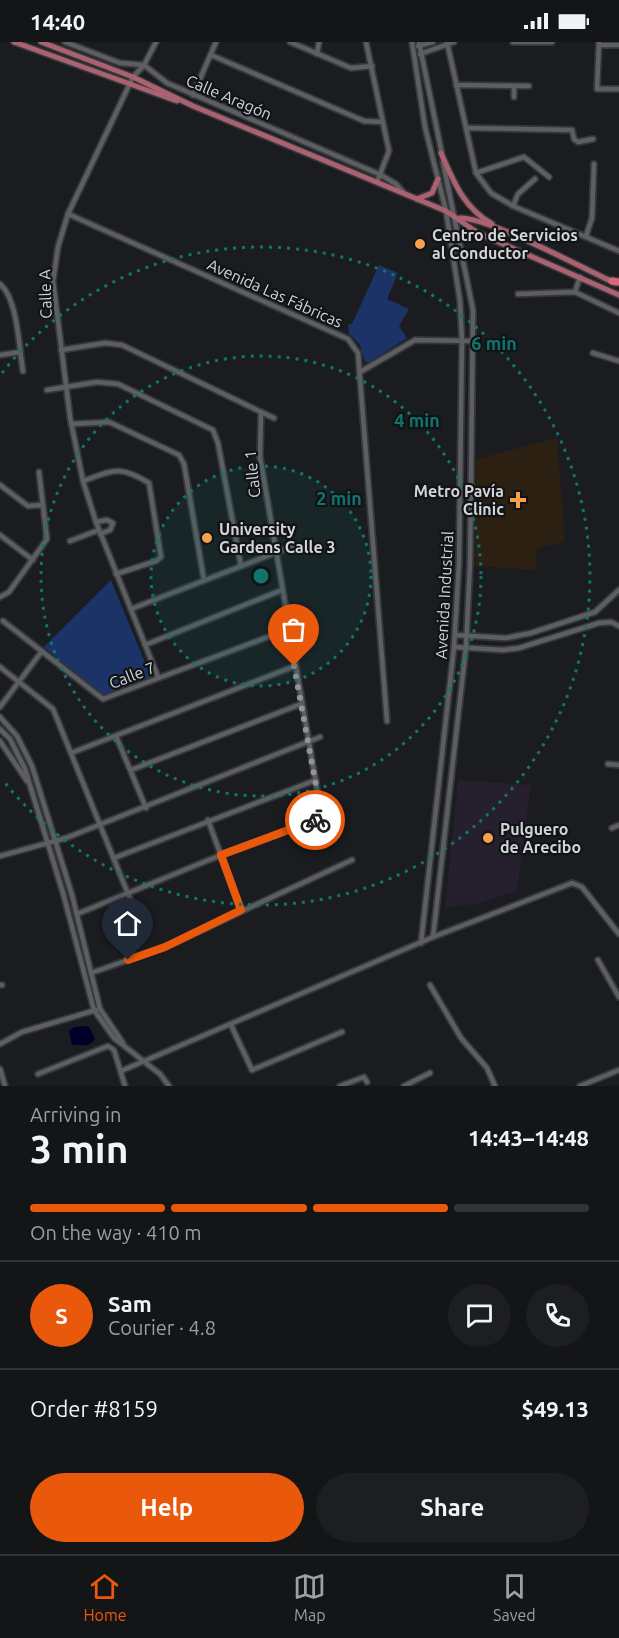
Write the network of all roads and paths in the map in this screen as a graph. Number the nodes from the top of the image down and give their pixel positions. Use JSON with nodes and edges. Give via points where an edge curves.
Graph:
{"nodes":[{"id":1,"x":14,"y":42,"type":"edge"},
{"id":2,"x":41,"y":42,"type":"edge"},
{"id":3,"x":156,"y":42,"type":"edge"},
{"id":4,"x":216,"y":42,"type":"edge"},
{"id":5,"x":290,"y":42,"type":"edge"},
{"id":6,"x":319,"y":42,"type":"edge"},
{"id":7,"x":366,"y":42,"type":"edge"},
{"id":8,"x":433,"y":42,"type":"edge"},
{"id":9,"x":441,"y":42,"type":"edge"},
{"id":10,"x":454,"y":42,"type":"edge"},
{"id":11,"x":513,"y":42,"type":"edge"},
{"id":12,"x":552,"y":42,"type":"edge"},
{"id":13,"x":68,"y":43,"type":"edge"},
{"id":14,"x":447,"y":43,"type":"edge"},
{"id":15,"x":419,"y":44,"type":"edge"},
{"id":16,"x":599,"y":44,"type":"edge"},
{"id":17,"x":412,"y":45,"type":"edge"},
{"id":18,"x":619,"y":45,"type":"edge"},
{"id":19,"x":422,"y":53,"type":"junction"},
{"id":20,"x":317,"y":54,"type":"junction"},
{"id":21,"x":211,"y":55,"type":"junction"},
{"id":22,"x":414,"y":56,"type":"junction"},
{"id":23,"x":144,"y":65,"type":"junction"},
{"id":24,"x":372,"y":66,"type":"junction"},
{"id":25,"x":133,"y":77,"type":"junction"},
{"id":26,"x":130,"y":85,"type":"junction"},
{"id":27,"x":456,"y":85,"type":"junction"},
{"id":28,"x":529,"y":86,"type":"dead end"},
{"id":29,"x":514,"y":87,"type":"junction"},
{"id":30,"x":619,"y":90,"type":"edge"},
{"id":31,"x":193,"y":95,"type":"junction"},
{"id":32,"x":514,"y":97,"type":"dead end"},
{"id":33,"x":193,"y":106,"type":"junction"},
{"id":34,"x":383,"y":122,"type":"junction"},
{"id":35,"x":466,"y":128,"type":"junction"},
{"id":36,"x":593,"y":139,"type":"dead end"},
{"id":37,"x":441,"y":153,"type":"junction"},
{"id":38,"x":594,"y":164,"type":"dead end"},
{"id":39,"x":476,"y":173,"type":"junction"},
{"id":40,"x":381,"y":175,"type":"junction"},
{"id":41,"x":549,"y":177,"type":"dead end"},
{"id":42,"x":438,"y":179,"type":"junction"},
{"id":43,"x":535,"y":179,"type":"dead end"},
{"id":44,"x":377,"y":183,"type":"junction"},
{"id":45,"x":404,"y":193,"type":"junction"},
{"id":46,"x":417,"y":199,"type":"junction"},
{"id":47,"x":513,"y":206,"type":"junction"},
{"id":48,"x":446,"y":211,"type":"junction"},
{"id":49,"x":68,"y":214,"type":"junction"},
{"id":50,"x":458,"y":217,"type":"junction"},
{"id":51,"x":512,"y":235,"type":"junction"},
{"id":52,"x":586,"y":236,"type":"junction"},
{"id":53,"x":619,"y":251,"type":"edge"},
{"id":54,"x":580,"y":277,"type":"junction"},
{"id":55,"x":617,"y":282,"type":"edge"},
{"id":56,"x":0,"y":284,"type":"edge"},
{"id":57,"x":575,"y":292,"type":"junction"},
{"id":58,"x":518,"y":294,"type":"dead end"},
{"id":59,"x":619,"y":295,"type":"edge"},
{"id":60,"x":619,"y":313,"type":"edge"},
{"id":61,"x":462,"y":341,"type":"junction"},
{"id":62,"x":472,"y":341,"type":"junction"},
{"id":63,"x":61,"y":350,"type":"junction"},
{"id":64,"x":20,"y":352,"type":"junction"},
{"id":65,"x":593,"y":353,"type":"dead end"},
{"id":66,"x":0,"y":355,"type":"edge"},
{"id":67,"x":619,"y":361,"type":"edge"},
{"id":68,"x":23,"y":371,"type":"dead end"},
{"id":69,"x":360,"y":372,"type":"junction"},
{"id":70,"x":66,"y":387,"type":"junction"},
{"id":71,"x":47,"y":390,"type":"dead end"},
{"id":72,"x":261,"y":412,"type":"junction"},
{"id":73,"x":274,"y":418,"type":"dead end"},
{"id":74,"x":71,"y":424,"type":"junction"},
{"id":75,"x":39,"y":472,"type":"dead end"},
{"id":76,"x":83,"y":481,"type":"junction"},
{"id":77,"x":0,"y":486,"type":"edge"},
{"id":78,"x":43,"y":505,"type":"junction"},
{"id":79,"x":96,"y":522,"type":"junction"},
{"id":80,"x":100,"y":532,"type":"junction"},
{"id":81,"x":0,"y":536,"type":"edge"},
{"id":82,"x":70,"y":541,"type":"dead end"},
{"id":83,"x":293,"y":546,"type":"dead end"},
{"id":84,"x":275,"y":552,"type":"junction"},
{"id":85,"x":33,"y":560,"type":"junction"},
{"id":86,"x":241,"y":566,"type":"junction"},
{"id":87,"x":116,"y":574,"type":"junction"},
{"id":88,"x":204,"y":580,"type":"junction"},
{"id":89,"x":282,"y":590,"type":"junction"},
{"id":90,"x":619,"y":590,"type":"edge"},
{"id":91,"x":0,"y":597,"type":"edge"},
{"id":92,"x":131,"y":609,"type":"junction"},
{"id":93,"x":3,"y":621,"type":"dead end"},
{"id":94,"x":619,"y":626,"type":"edge"},
{"id":95,"x":289,"y":628,"type":"junction"},
{"id":96,"x":455,"y":635,"type":"junction"},
{"id":97,"x":466,"y":636,"type":"junction"},
{"id":98,"x":145,"y":645,"type":"junction"},
{"id":99,"x":454,"y":646,"type":"junction"},
{"id":100,"x":466,"y":647,"type":"junction"},
{"id":101,"x":42,"y":651,"type":"junction"},
{"id":102,"x":294,"y":666,"type":"junction"},
{"id":103,"x":0,"y":667,"type":"edge"},
{"id":104,"x":158,"y":678,"type":"junction"},
{"id":105,"x":20,"y":681,"type":"junction"},
{"id":106,"x":301,"y":704,"type":"junction"},
{"id":107,"x":0,"y":707,"type":"edge"},
{"id":108,"x":0,"y":717,"type":"edge"},
{"id":109,"x":387,"y":721,"type":"dead end"},
{"id":110,"x":0,"y":729,"type":"edge"},
{"id":111,"x":116,"y":736,"type":"junction"},
{"id":112,"x":320,"y":737,"type":"dead end"},
{"id":113,"x":0,"y":741,"type":"edge"},
{"id":114,"x":307,"y":742,"type":"junction"},
{"id":115,"x":71,"y":753,"type":"junction"},
{"id":116,"x":608,"y":764,"type":"dead end"},
{"id":117,"x":619,"y":765,"type":"edge"},
{"id":118,"x":130,"y":770,"type":"junction"},
{"id":119,"x":441,"y":770,"type":"junction"},
{"id":120,"x":453,"y":772,"type":"junction"},
{"id":121,"x":315,"y":780,"type":"junction"},
{"id":122,"x":30,"y":784,"type":"junction"},
{"id":123,"x":146,"y":808,"type":"junction"},
{"id":124,"x":338,"y":809,"type":"dead end"},
{"id":125,"x":322,"y":818,"type":"junction"},
{"id":126,"x":207,"y":820,"type":"junction"},
{"id":127,"x":99,"y":825,"type":"junction"},
{"id":128,"x":619,"y":825,"type":"edge"},
{"id":129,"x":612,"y":828,"type":"dead end"},
{"id":130,"x":56,"y":841,"type":"junction"},
{"id":131,"x":49,"y":843,"type":"junction"},
{"id":132,"x":221,"y":855,"type":"junction"},
{"id":133,"x":0,"y":856,"type":"edge"},
{"id":134,"x":114,"y":858,"type":"junction"},
{"id":135,"x":352,"y":860,"type":"dead end"},
{"id":136,"x":128,"y":893,"type":"junction"},
{"id":137,"x":426,"y":908,"type":"junction"},
{"id":138,"x":436,"y":909,"type":"junction"},
{"id":139,"x":241,"y":910,"type":"junction"},
{"id":140,"x":77,"y":914,"type":"junction"},
{"id":141,"x":137,"y":916,"type":"dead end"},
{"id":142,"x":619,"y":934,"type":"edge"},
{"id":143,"x":433,"y":937,"type":"junction"},
{"id":144,"x":420,"y":943,"type":"junction"},
{"id":145,"x":598,"y":960,"type":"dead end"},
{"id":146,"x":91,"y":973,"type":"junction"},
{"id":147,"x":430,"y":985,"type":"dead end"},
{"id":148,"x":619,"y":997,"type":"edge"},
{"id":149,"x":100,"y":1009,"type":"junction"},
{"id":150,"x":94,"y":1010,"type":"junction"},
{"id":151,"x":231,"y":1024,"type":"junction"},
{"id":152,"x":342,"y":1032,"type":"dead end"},
{"id":153,"x":123,"y":1043,"type":"junction"},
{"id":154,"x":0,"y":1044,"type":"edge"},
{"id":155,"x":144,"y":1061,"type":"junction"},
{"id":156,"x":0,"y":1069,"type":"edge"},
{"id":157,"x":619,"y":1070,"type":"edge"},
{"id":158,"x":121,"y":1071,"type":"junction"},
{"id":159,"x":430,"y":1073,"type":"dead end"},
{"id":160,"x":38,"y":1074,"type":"dead end"},
{"id":161,"x":367,"y":1083,"type":"dead end"},
{"id":162,"x":5,"y":1086,"type":"edge"},
{"id":163,"x":125,"y":1086,"type":"edge"},
{"id":164,"x":169,"y":1086,"type":"edge"},
{"id":165,"x":340,"y":1086,"type":"edge"},
{"id":166,"x":404,"y":1086,"type":"edge"},
{"id":167,"x":495,"y":1086,"type":"edge"},
{"id":168,"x":580,"y":1086,"type":"edge"}],
"edges":[{"from":1,"to":26,"type":"main road"},
{"from":2,"to":25,"type":"main road"},
{"from":3,"to":23,"type":"street"},
{"from":4,"to":21,"type":"street"},
{"from":5,"to":20,"type":"street"},
{"from":6,"to":20,"type":"street"},
{"from":7,"to":24,"type":"street"},
{"from":8,"to":15,"type":"street"},
{"from":9,"to":14,"type":"street"},
{"from":10,"to":14,"type":"street"},
{"from":11,"to":12,"type":"street"},
{"from":13,"to":23,"type":"street","name":"Calle Aragón","via":[[120,63]]},
{"from":14,"to":19,"type":"street"},
{"from":14,"to":27,"type":"street"},
{"from":15,"to":17,"type":"street"},
{"from":15,"to":19,"type":"street","name":"Avenida Industrial"},
{"from":16,"to":18,"type":"street"},
{"from":16,"to":30,"type":"street","via":[[597,89]]},
{"from":17,"to":22,"type":"street","name":"Avenida Industrial"},
{"from":19,"to":22,"type":"street"},
{"from":19,"to":37,"type":"street","name":"Avenida Industrial"},
{"from":20,"to":24,"type":"street","via":[[351,68]]},
{"from":21,"to":31,"type":"street"},
{"from":21,"to":34,"type":"street","via":[[364,121]]},
{"from":22,"to":42,"type":"street","name":"Avenida Industrial"},
{"from":23,"to":25,"type":"street"},
{"from":23,"to":31,"type":"street","name":"Calle Aragón","via":[[167,83]]},
{"from":24,"to":34,"type":"street"},
{"from":25,"to":26,"type":"street","name":"Calle A"},
{"from":25,"to":33,"type":"main road"},
{"from":26,"to":33,"type":"main road"},
{"from":26,"to":49,"type":"street","name":"Calle A"},
{"from":27,"to":29,"type":"street"},
{"from":27,"to":35,"type":"street"},
{"from":28,"to":29,"type":"street"},
{"from":29,"to":32,"type":"street"},
{"from":31,"to":40,"type":"street","name":"Calle Aragón"},
{"from":33,"to":44,"type":"main road"},
{"from":34,"to":40,"type":"street","via":[[389,151]]},
{"from":35,"to":36,"type":"street","via":[[572,130],[578,142]]},
{"from":35,"to":39,"type":"street"},
{"from":37,"to":50,"type":"street","name":"Avenida Industrial"},
{"from":37,"to":51,"type":"main road","via":[[470,209]]},
{"from":38,"to":52,"type":"street","via":[[592,218]]},
{"from":39,"to":41,"type":"street","via":[[524,157]]},
{"from":39,"to":47,"type":"street","via":[[491,193]]},
{"from":40,"to":44,"type":"street"},
{"from":40,"to":45,"type":"street","name":"Calle Aragón"},
{"from":42,"to":46,"type":"main road","via":[[432,193]]},
{"from":42,"to":48,"type":"street","name":"Avenida Industrial"},
{"from":43,"to":47,"type":"street","via":[[518,194]]},
{"from":44,"to":45,"type":"main road"},
{"from":45,"to":46,"type":"main road"},
{"from":46,"to":48,"type":"main road"},
{"from":47,"to":52,"type":"street"},
{"from":48,"to":50,"type":"main road"},
{"from":48,"to":61,"type":"street","name":"Avenida Industrial"},
{"from":49,"to":63,"type":"street","name":"Calle A","via":[[53,280]]},
{"from":49,"to":69,"type":"street","name":"Avenida Las Fábricas","via":[[348,339],[358,353]]},
{"from":50,"to":51,"type":"main road"},
{"from":50,"to":54,"type":"main road","via":[[478,233]]},
{"from":50,"to":62,"type":"street","name":"Avenida Industrial","via":[[470,291]]},
{"from":51,"to":55,"type":"main road"},
{"from":52,"to":53,"type":"street"},
{"from":54,"to":57,"type":"street"},
{"from":54,"to":59,"type":"main road"},
{"from":56,"to":64,"type":"street","via":[[14,313]]},
{"from":57,"to":58,"type":"street"},
{"from":57,"to":60,"type":"street"},
{"from":61,"to":62,"type":"street"},
{"from":61,"to":69,"type":"street","via":[[415,340]]},
{"from":61,"to":96,"type":"street","name":"Avenida Industrial"},
{"from":62,"to":97,"type":"street","name":"Avenida Industrial"},
{"from":63,"to":70,"type":"street","name":"Calle A"},
{"from":63,"to":72,"type":"street","via":[[105,343],[122,345]]},
{"from":64,"to":66,"type":"street"},
{"from":64,"to":68,"type":"street"},
{"from":65,"to":67,"type":"street"},
{"from":69,"to":109,"type":"street","name":"Avenida Las Fábricas"},
{"from":70,"to":71,"type":"street"},
{"from":70,"to":74,"type":"street","name":"Calle A"},
{"from":70,"to":86,"type":"street","via":[[97,382],[118,384],[213,430]]},
{"from":72,"to":73,"type":"street"},
{"from":72,"to":84,"type":"street","name":"Calle 1","via":[[260,457]]},
{"from":74,"to":76,"type":"street","name":"Calle A"},
{"from":74,"to":88,"type":"street","via":[[109,422],[179,455],[184,464]]},
{"from":75,"to":78,"type":"street"},
{"from":76,"to":79,"type":"street","name":"Calle A"},
{"from":76,"to":87,"type":"street","via":[[117,469],[149,483],[161,557]]},
{"from":77,"to":78,"type":"street","via":[[28,506]]},
{"from":78,"to":85,"type":"street","via":[[47,539]]},
{"from":79,"to":80,"type":"street","name":"Calle A"},
{"from":79,"to":80,"type":"street","name":"Calle A","via":[[112,523],[110,530]]},
{"from":80,"to":82,"type":"street"},
{"from":80,"to":87,"type":"street","name":"Calle A"},
{"from":81,"to":85,"type":"street"},
{"from":83,"to":84,"type":"street"},
{"from":84,"to":86,"type":"street"},
{"from":84,"to":89,"type":"street","name":"Calle 1"},
{"from":85,"to":91,"type":"street","via":[[9,592]]},
{"from":86,"to":88,"type":"street"},
{"from":87,"to":92,"type":"street","name":"Calle A"},
{"from":88,"to":92,"type":"street"},
{"from":89,"to":95,"type":"street","name":"Calle 1"},
{"from":89,"to":98,"type":"street"},
{"from":90,"to":97,"type":"street","via":[[596,612],[531,633],[506,638]]},
{"from":92,"to":98,"type":"street","name":"Calle A"},
{"from":93,"to":101,"type":"street","name":"Calle 7"},
{"from":94,"to":100,"type":"street","via":[[599,623],[503,650]]},
{"from":95,"to":102,"type":"street","name":"Calle 1"},
{"from":95,"to":104,"type":"street","name":"Calle 7"},
{"from":96,"to":97,"type":"street"},
{"from":96,"to":99,"type":"street","name":"Avenida Industrial"},
{"from":97,"to":100,"type":"street","name":"Avenida Industrial"},
{"from":98,"to":104,"type":"street","name":"Calle A"},
{"from":99,"to":100,"type":"street"},
{"from":99,"to":119,"type":"street","name":"Avenida Industrial"},
{"from":100,"to":120,"type":"street","name":"Avenida Industrial"},
{"from":101,"to":104,"type":"street","name":"Calle 7","via":[[103,699]]},
{"from":101,"to":105,"type":"street"},
{"from":102,"to":106,"type":"street","name":"Calle 1"},
{"from":102,"to":111,"type":"street"},
{"from":103,"to":105,"type":"street"},
{"from":105,"to":107,"type":"street"},
{"from":105,"to":115,"type":"street","via":[[52,709]]},
{"from":106,"to":114,"type":"street","name":"Calle 1"},
{"from":106,"to":118,"type":"street"},
{"from":108,"to":130,"type":"street","via":[[24,748]]},
{"from":110,"to":122,"type":"street","via":[[18,753]]},
{"from":111,"to":115,"type":"street"},
{"from":111,"to":118,"type":"street"},
{"from":112,"to":114,"type":"street"},
{"from":113,"to":122,"type":"street"},
{"from":114,"to":121,"type":"street","name":"Calle 1"},
{"from":114,"to":123,"type":"street"},
{"from":115,"to":127,"type":"street"},
{"from":116,"to":117,"type":"street"},
{"from":118,"to":123,"type":"street"},
{"from":119,"to":120,"type":"street"},
{"from":119,"to":137,"type":"street","name":"Avenida Industrial"},
{"from":120,"to":138,"type":"street","name":"Avenida Industrial"},
{"from":121,"to":125,"type":"street","name":"Calle 1"},
{"from":121,"to":126,"type":"street"},
{"from":122,"to":131,"type":"street"},
{"from":123,"to":127,"type":"street"},
{"from":124,"to":125,"type":"street"},
{"from":125,"to":132,"type":"street"},
{"from":126,"to":132,"type":"street"},
{"from":126,"to":134,"type":"street"},
{"from":127,"to":130,"type":"street"},
{"from":127,"to":134,"type":"street"},
{"from":128,"to":129,"type":"street"},
{"from":130,"to":131,"type":"street"},
{"from":130,"to":140,"type":"street"},
{"from":131,"to":133,"type":"street"},
{"from":131,"to":150,"type":"street"},
{"from":132,"to":136,"type":"street"},
{"from":132,"to":139,"type":"street"},
{"from":134,"to":136,"type":"street"},
{"from":135,"to":139,"type":"street"},
{"from":136,"to":140,"type":"street"},
{"from":136,"to":141,"type":"street"},
{"from":137,"to":138,"type":"street"},
{"from":137,"to":144,"type":"street","name":"Avenida Industrial"},
{"from":138,"to":143,"type":"street","name":"Avenida Industrial"},
{"from":139,"to":146,"type":"street","via":[[165,947]]},
{"from":140,"to":146,"type":"street"},
{"from":142,"to":143,"type":"street","via":[[582,887],[572,883]]},
{"from":143,"to":144,"type":"street"},
{"from":144,"to":151,"type":"street"},
{"from":145,"to":148,"type":"street"},
{"from":146,"to":149,"type":"street"},
{"from":147,"to":167,"type":"street","via":[[461,1038],[488,1068]]},
{"from":149,"to":150,"type":"street"},
{"from":149,"to":153,"type":"street"},
{"from":150,"to":153,"type":"street","via":[[114,1038]]},
{"from":150,"to":154,"type":"street","via":[[22,1032]]},
{"from":151,"to":152,"type":"street","via":[[252,1070]]},
{"from":151,"to":155,"type":"street"},
{"from":153,"to":155,"type":"street"},
{"from":155,"to":158,"type":"street"},
{"from":155,"to":164,"type":"street"},
{"from":156,"to":162,"type":"street"},
{"from":157,"to":168,"type":"street"},
{"from":158,"to":160,"type":"street","via":[[114,1050],[108,1046]]},
{"from":158,"to":163,"type":"street"},
{"from":159,"to":166,"type":"street"},
{"from":161,"to":165,"type":"street","via":[[364,1077]]}]}
